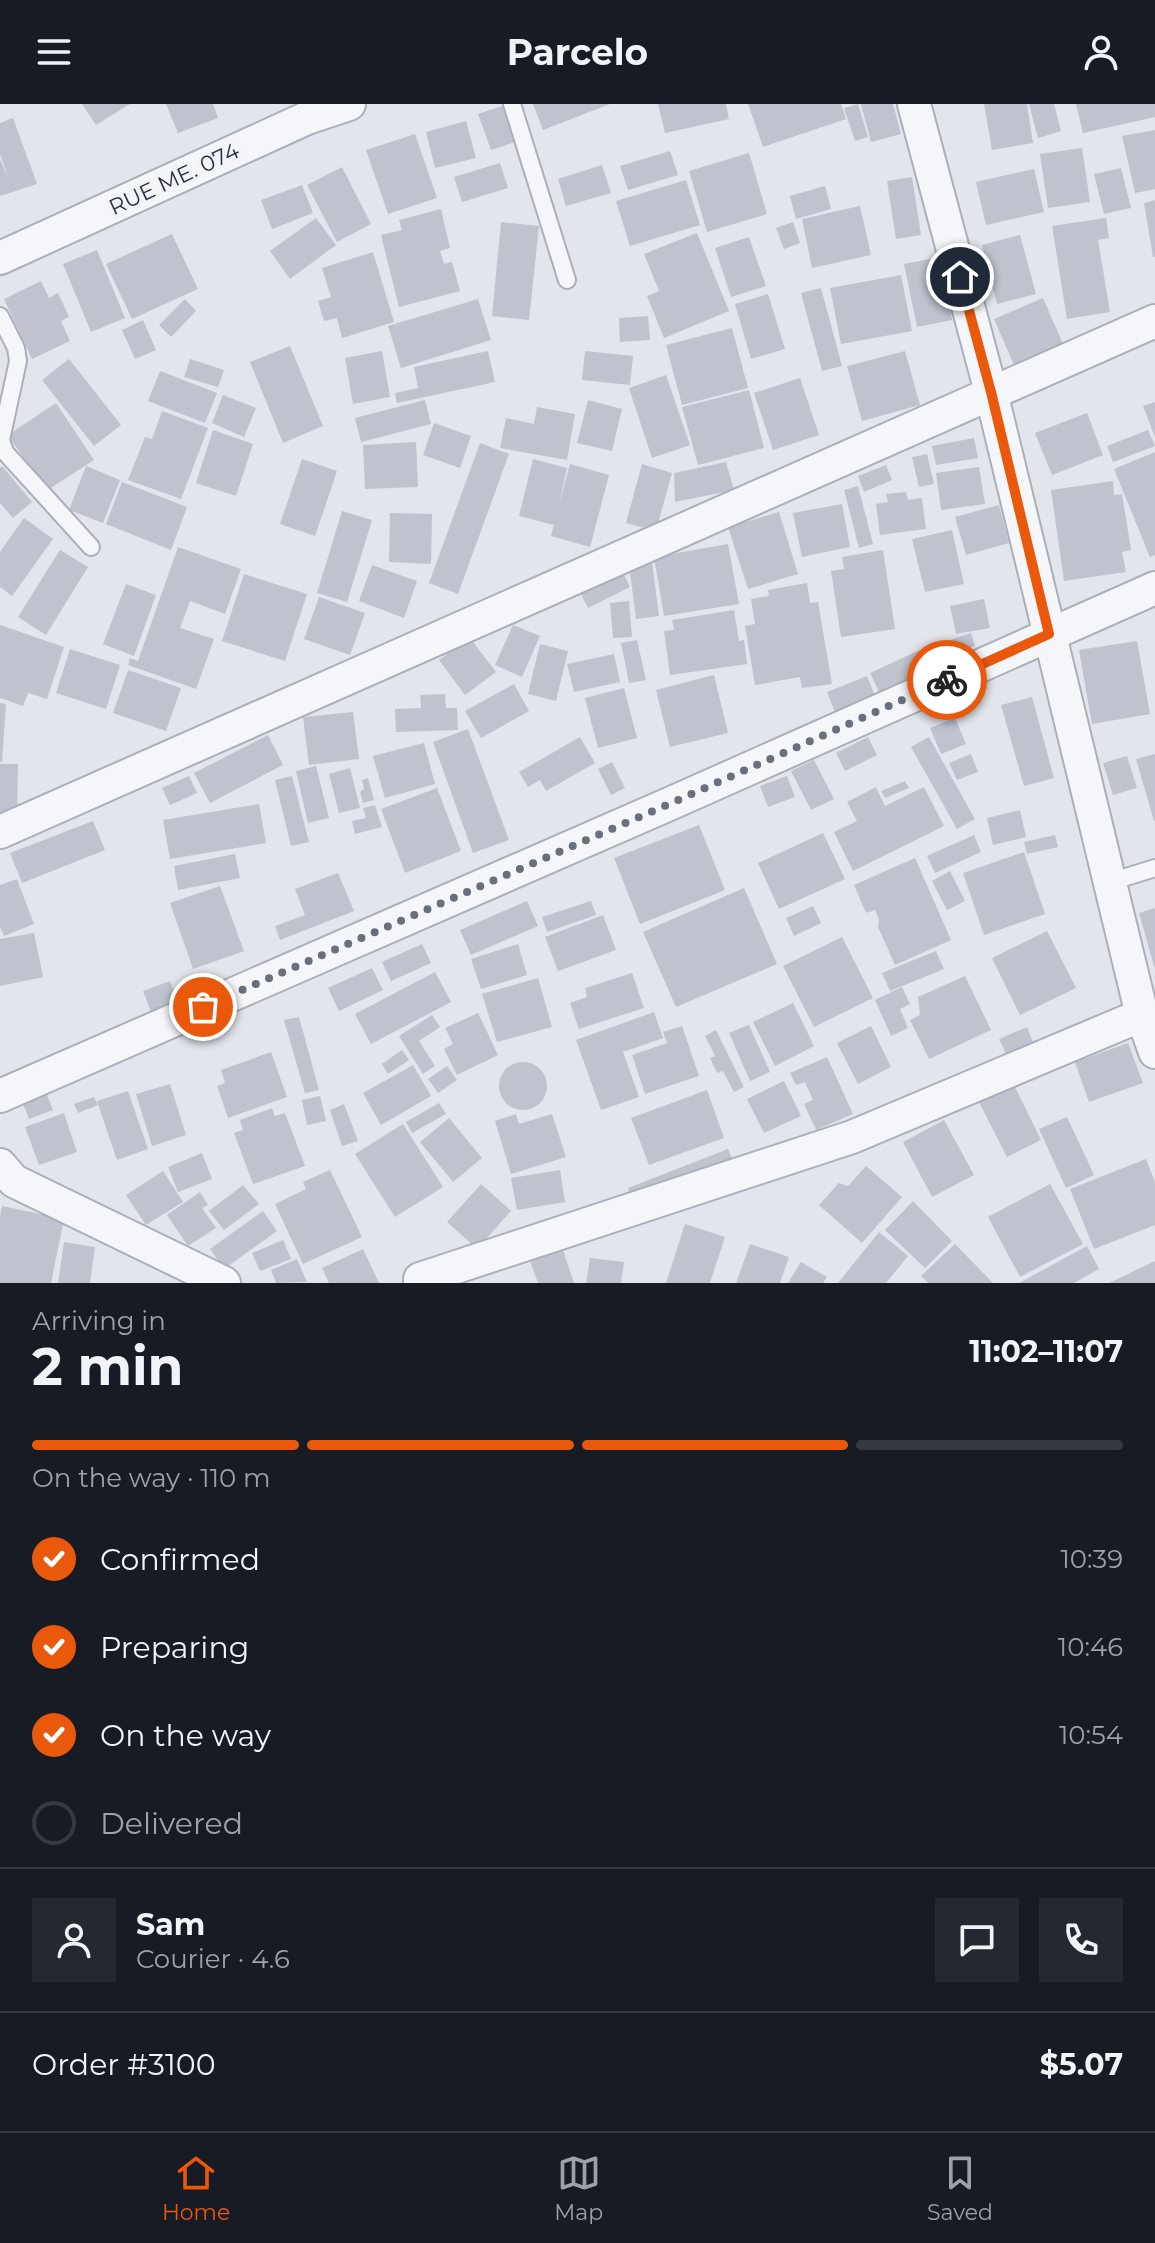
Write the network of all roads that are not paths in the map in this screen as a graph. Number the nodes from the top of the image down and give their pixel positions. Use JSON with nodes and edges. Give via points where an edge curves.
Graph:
{"nodes":[{"id":1,"x":349,"y":104,"type":"edge"},
{"id":2,"x":512,"y":104,"type":"edge"},
{"id":3,"x":914,"y":104,"type":"edge"},
{"id":4,"x":0,"y":258,"type":"edge"},
{"id":5,"x":567,"y":280,"type":"dead end"},
{"id":6,"x":0,"y":316,"type":"edge"},
{"id":7,"x":1155,"y":321,"type":"edge"},
{"id":8,"x":991,"y":392,"type":"junction"},
{"id":9,"x":91,"y":547,"type":"dead end"},
{"id":10,"x":1155,"y":588,"type":"edge"},
{"id":11,"x":1049,"y":634,"type":"junction"},
{"id":12,"x":0,"y":832,"type":"edge"},
{"id":13,"x":1155,"y":868,"type":"edge"},
{"id":14,"x":1110,"y":882,"type":"junction"},
{"id":15,"x":1142,"y":1015,"type":"junction"},
{"id":16,"x":1155,"y":1052,"type":"edge"},
{"id":17,"x":0,"y":1096,"type":"edge"},
{"id":18,"x":0,"y":1165,"type":"edge"},
{"id":19,"x":224,"y":1283,"type":"edge"},
{"id":20,"x":420,"y":1283,"type":"edge"}],
"edges":[{"from":1,"to":4,"type":"street","name":"RUE ME. 074","via":[[307,118]]},
{"from":2,"to":5,"type":"lane"},
{"from":3,"to":8,"type":"street"},
{"from":6,"to":9,"type":"lane","via":[[18,361],[1,440],[5,452]]},
{"from":7,"to":8,"type":"street"},
{"from":8,"to":11,"type":"street"},
{"from":8,"to":12,"type":"street"},
{"from":10,"to":11,"type":"street"},
{"from":11,"to":14,"type":"street"},
{"from":11,"to":17,"type":"street"},
{"from":13,"to":14,"type":"lane"},
{"from":14,"to":15,"type":"street"},
{"from":15,"to":16,"type":"street"},
{"from":15,"to":20,"type":"street","via":[[852,1137]]},
{"from":18,"to":19,"type":"street","via":[[14,1181]]}]}
